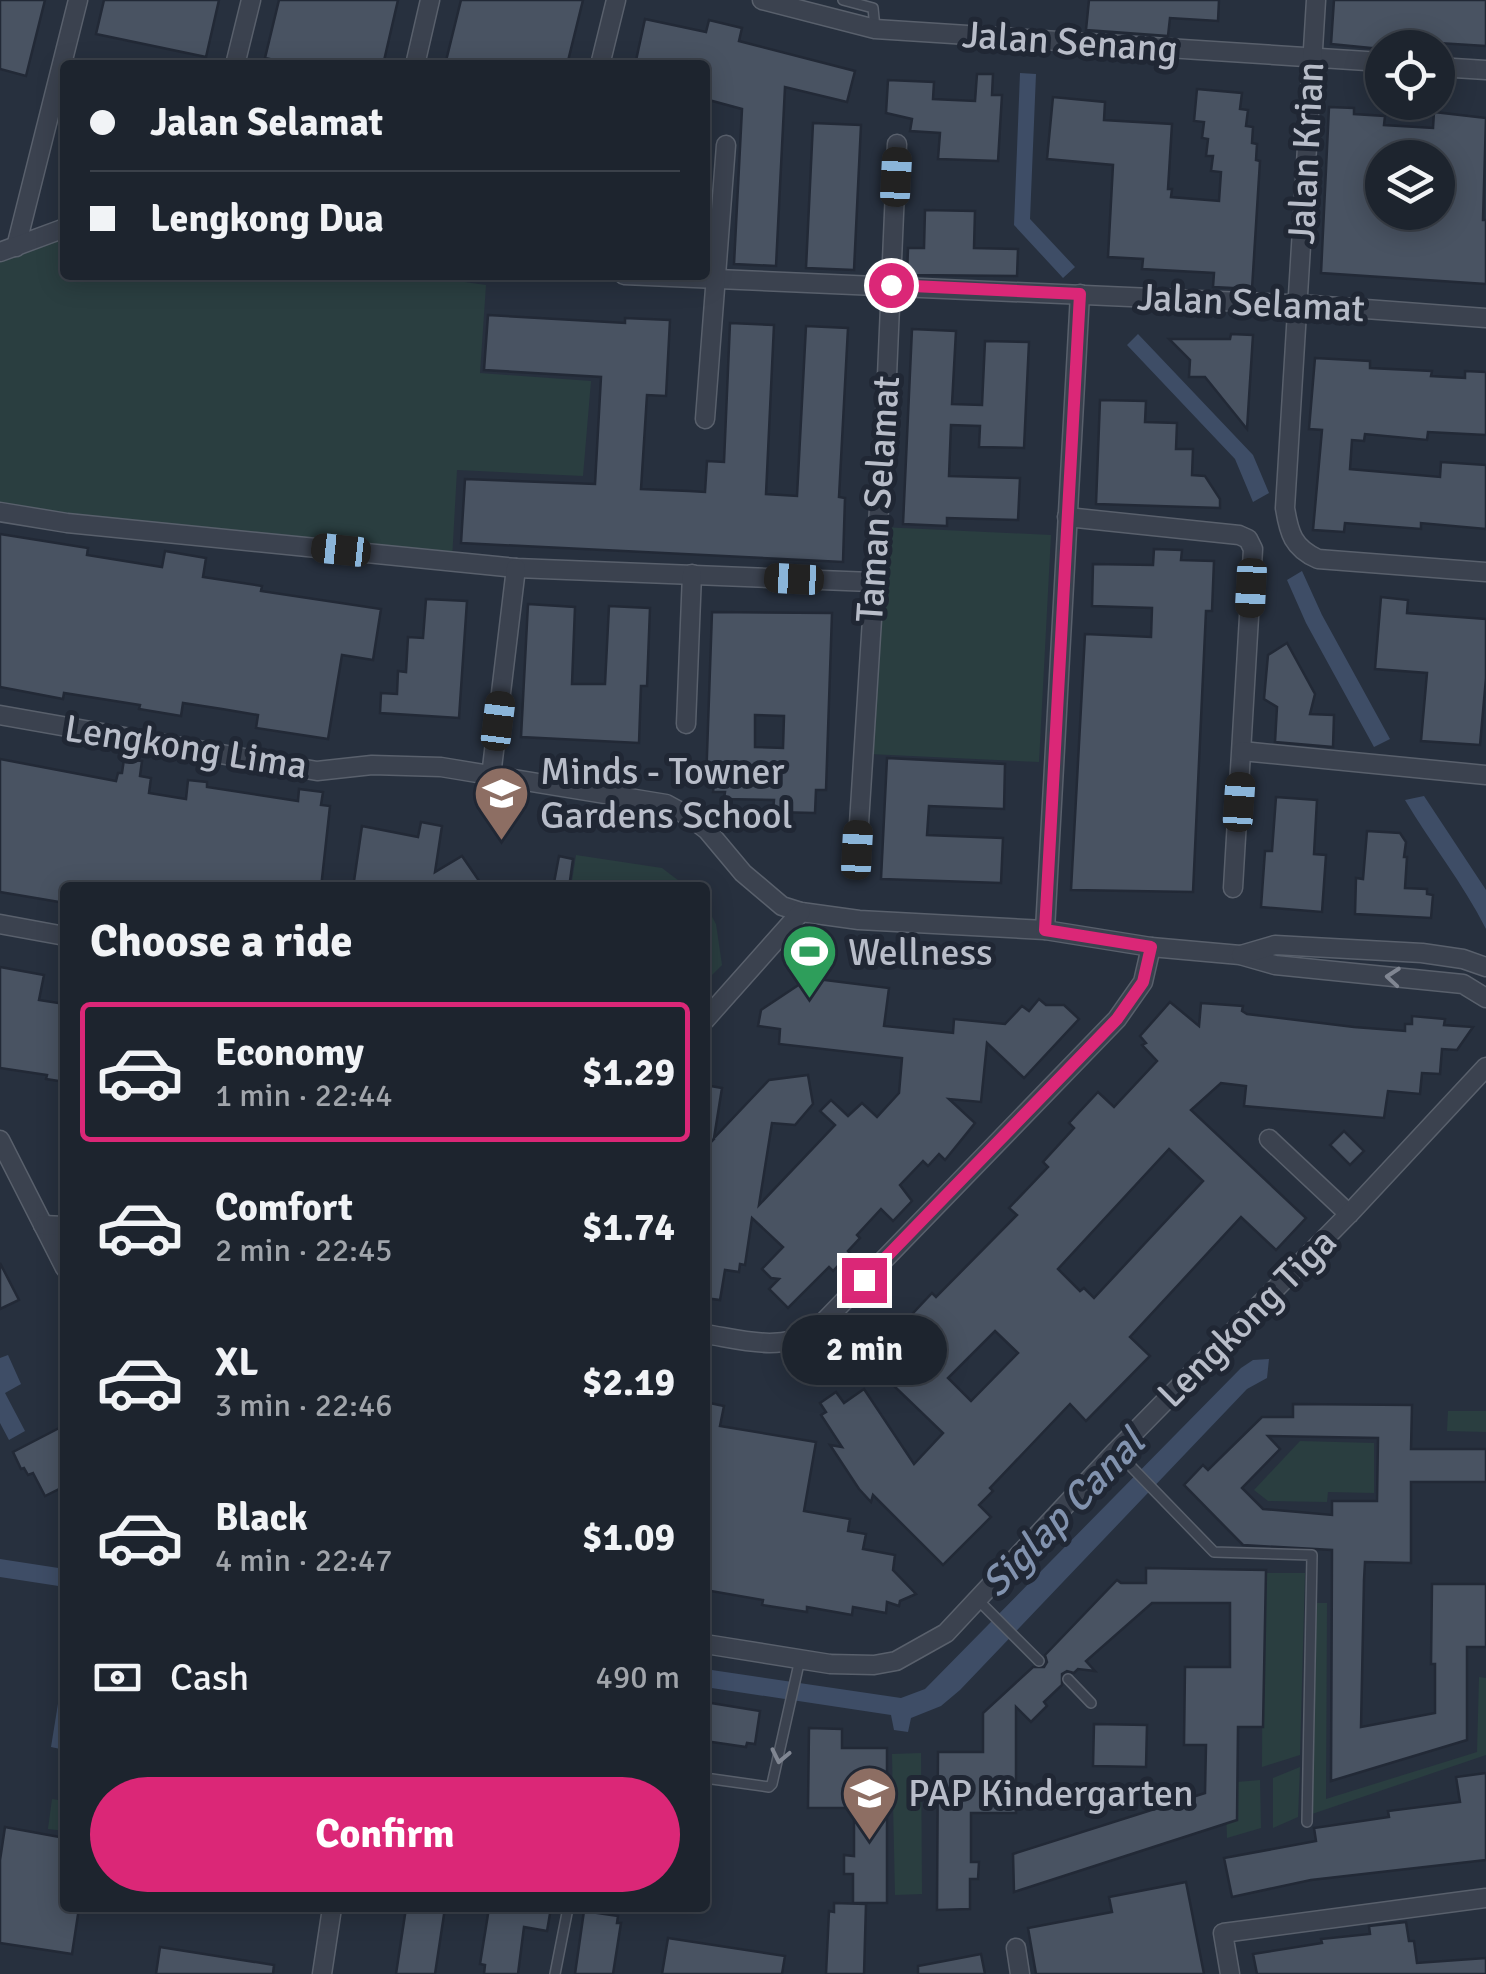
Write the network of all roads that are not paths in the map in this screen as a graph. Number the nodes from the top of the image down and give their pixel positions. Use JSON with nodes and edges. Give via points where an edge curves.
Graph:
{"nodes":[{"id":1,"x":78,"y":0,"type":"edge"},
{"id":2,"x":252,"y":0,"type":"edge"},
{"id":3,"x":430,"y":0,"type":"edge"},
{"id":4,"x":616,"y":0,"type":"edge"},
{"id":5,"x":762,"y":0,"type":"edge"},
{"id":6,"x":843,"y":0,"type":"edge"},
{"id":7,"x":1316,"y":0,"type":"edge"},
{"id":8,"x":874,"y":29,"type":"junction"},
{"id":9,"x":1311,"y":58,"type":"junction"},
{"id":10,"x":61,"y":60,"type":"edge"},
{"id":11,"x":236,"y":60,"type":"edge"},
{"id":12,"x":416,"y":60,"type":"edge"},
{"id":13,"x":601,"y":60,"type":"edge"},
{"id":14,"x":1365,"y":61,"type":"edge"},
{"id":15,"x":60,"y":64,"type":"edge"},
{"id":16,"x":1455,"y":68,"type":"edge"},
{"id":17,"x":1486,"y":70,"type":"edge"},
{"id":18,"x":897,"y":144,"type":"dead end"},
{"id":19,"x":726,"y":145,"type":"dead end"},
{"id":20,"x":60,"y":230,"type":"edge"},
{"id":21,"x":8,"y":249,"type":"edge"},
{"id":22,"x":710,"y":280,"type":"edge"},
{"id":23,"x":715,"y":280,"type":"junction"},
{"id":24,"x":891,"y":285,"type":"junction"},
{"id":25,"x":1080,"y":294,"type":"junction"},
{"id":26,"x":1299,"y":304,"type":"junction"},
{"id":27,"x":1486,"y":318,"type":"edge"},
{"id":28,"x":705,"y":420,"type":"dead end"},
{"id":29,"x":0,"y":512,"type":"edge"},
{"id":30,"x":1068,"y":517,"type":"junction"},
{"id":31,"x":516,"y":568,"type":"junction"},
{"id":32,"x":1486,"y":572,"type":"edge"},
{"id":33,"x":692,"y":574,"type":"junction"},
{"id":34,"x":872,"y":582,"type":"junction"},
{"id":35,"x":0,"y":716,"type":"edge"},
{"id":36,"x":686,"y":724,"type":"dead end"},
{"id":37,"x":1242,"y":752,"type":"junction"},
{"id":38,"x":492,"y":776,"type":"junction"},
{"id":39,"x":1486,"y":776,"type":"edge"},
{"id":40,"x":857,"y":855,"type":"dead end"},
{"id":41,"x":1234,"y":888,"type":"dead end"},
{"id":42,"x":801,"y":912,"type":"junction"},
{"id":43,"x":0,"y":924,"type":"edge"},
{"id":44,"x":1045,"y":930,"type":"junction"},
{"id":45,"x":60,"y":935,"type":"edge"},
{"id":46,"x":1151,"y":947,"type":"junction"},
{"id":47,"x":1240,"y":955,"type":"junction"},
{"id":48,"x":1486,"y":967,"type":"edge"},
{"id":49,"x":1486,"y":998,"type":"edge"},
{"id":50,"x":710,"y":1014,"type":"edge"},
{"id":51,"x":1481,"y":1069,"type":"edge"},
{"id":52,"x":1269,"y":1139,"type":"dead end"},
{"id":53,"x":0,"y":1140,"type":"edge"},
{"id":54,"x":1349,"y":1214,"type":"junction"},
{"id":55,"x":42,"y":1224,"type":"junction"},
{"id":56,"x":60,"y":1226,"type":"edge"},
{"id":57,"x":60,"y":1258,"type":"edge"},
{"id":58,"x":710,"y":1335,"type":"edge"},
{"id":59,"x":1116,"y":1451,"type":"junction"},
{"id":60,"x":977,"y":1599,"type":"junction"},
{"id":61,"x":710,"y":1645,"type":"edge"},
{"id":62,"x":1039,"y":1660,"type":"dead end"},
{"id":63,"x":798,"y":1668,"type":"junction"},
{"id":64,"x":1068,"y":1679,"type":"dead end"},
{"id":65,"x":1092,"y":1703,"type":"dead end"},
{"id":66,"x":710,"y":1779,"type":"edge"},
{"id":67,"x":1306,"y":1822,"type":"dead end"},
{"id":68,"x":1486,"y":1898,"type":"edge"},
{"id":69,"x":331,"y":1912,"type":"edge"},
{"id":70,"x":567,"y":1912,"type":"edge"},
{"id":71,"x":1016,"y":1948,"type":"dead end"},
{"id":72,"x":322,"y":1974,"type":"edge"},
{"id":73,"x":554,"y":1974,"type":"edge"},
{"id":74,"x":1020,"y":1974,"type":"edge"},
{"id":75,"x":1230,"y":1974,"type":"edge"}],
"edges":[{"from":1,"to":10,"type":"street"},
{"from":2,"to":11,"type":"street"},
{"from":3,"to":12,"type":"street"},
{"from":4,"to":13,"type":"street"},
{"from":5,"to":8,"type":"street","name":"Jalan Senang"},
{"from":6,"to":8,"type":"lane","via":[[873,8]]},
{"from":7,"to":9,"type":"street","name":"Jalan Krian"},
{"from":8,"to":9,"type":"street","name":"Jalan Senang"},
{"from":9,"to":14,"type":"street","name":"Jalan Senang"},
{"from":9,"to":26,"type":"street","name":"Jalan Krian"},
{"from":15,"to":21,"type":"street"},
{"from":16,"to":17,"type":"street"},
{"from":18,"to":24,"type":"street","name":"Taman Selamat"},
{"from":19,"to":23,"type":"street"},
{"from":20,"to":21,"type":"street"},
{"from":22,"to":23,"type":"street","name":"Jalan Selamat"},
{"from":23,"to":24,"type":"street","name":"Jalan Selamat"},
{"from":23,"to":28,"type":"street"},
{"from":24,"to":25,"type":"street","name":"Jalan Selamat"},
{"from":24,"to":34,"type":"street","name":"Taman Selamat"},
{"from":25,"to":26,"type":"street","name":"Jalan Selamat"},
{"from":25,"to":30,"type":"street"},
{"from":26,"to":27,"type":"street","name":"Jalan Selamat"},
{"from":26,"to":32,"type":"street","name":"Jalan Krian","via":[[1286,508],[1295,544],[1318,559]]},
{"from":29,"to":31,"type":"street"},
{"from":30,"to":37,"type":"street","via":[[1248,539],[1253,548]]},
{"from":30,"to":44,"type":"street"},
{"from":31,"to":33,"type":"street"},
{"from":31,"to":38,"type":"street"},
{"from":33,"to":34,"type":"street"},
{"from":33,"to":36,"type":"street"},
{"from":34,"to":40,"type":"street","name":"Taman Selamat"},
{"from":35,"to":38,"type":"street","name":"Lengkong Lima","via":[[317,771],[372,765]]},
{"from":37,"to":39,"type":"street"},
{"from":37,"to":41,"type":"street"},
{"from":38,"to":42,"type":"street","name":"Lengkong Lima","via":[[666,804],[707,830],[782,906]]},
{"from":42,"to":44,"type":"street"},
{"from":42,"to":50,"type":"street"},
{"from":43,"to":45,"type":"street"},
{"from":44,"to":46,"type":"street"},
{"from":46,"to":47,"type":"street"},
{"from":46,"to":58,"type":"street","via":[[1143,982],[1117,1019],[815,1330],[771,1345]]},
{"from":47,"to":48,"type":"street","via":[[1275,945],[1422,953]]},
{"from":49,"to":47,"type":"street","one_way":true,"via":[[1463,984],[1275,966]]},
{"from":51,"to":54,"type":"street","name":"Lengkong Tiga"},
{"from":52,"to":54,"type":"street","name":"Lengkong Tiga"},
{"from":53,"to":55,"type":"street"},
{"from":54,"to":59,"type":"street","name":"Lengkong Tiga"},
{"from":55,"to":56,"type":"street"},
{"from":55,"to":57,"type":"street"},
{"from":59,"to":60,"type":"street","name":"Lengkong Tiga"},
{"from":59,"to":67,"type":"lane","via":[[1214,1552],[1312,1555]]},
{"from":60,"to":62,"type":"lane"},
{"from":60,"to":63,"type":"street","name":"Lengkong Tiga","via":[[946,1634],[896,1661]]},
{"from":61,"to":63,"type":"street","name":"Lengkong Tiga"},
{"from":63,"to":66,"type":"lane","one_way":true,"via":[[772,1784]]},
{"from":64,"to":65,"type":"lane"},
{"from":68,"to":75,"type":"street","via":[[1224,1933]]},
{"from":69,"to":72,"type":"street"},
{"from":70,"to":73,"type":"lane"},
{"from":71,"to":74,"type":"street"}]}
